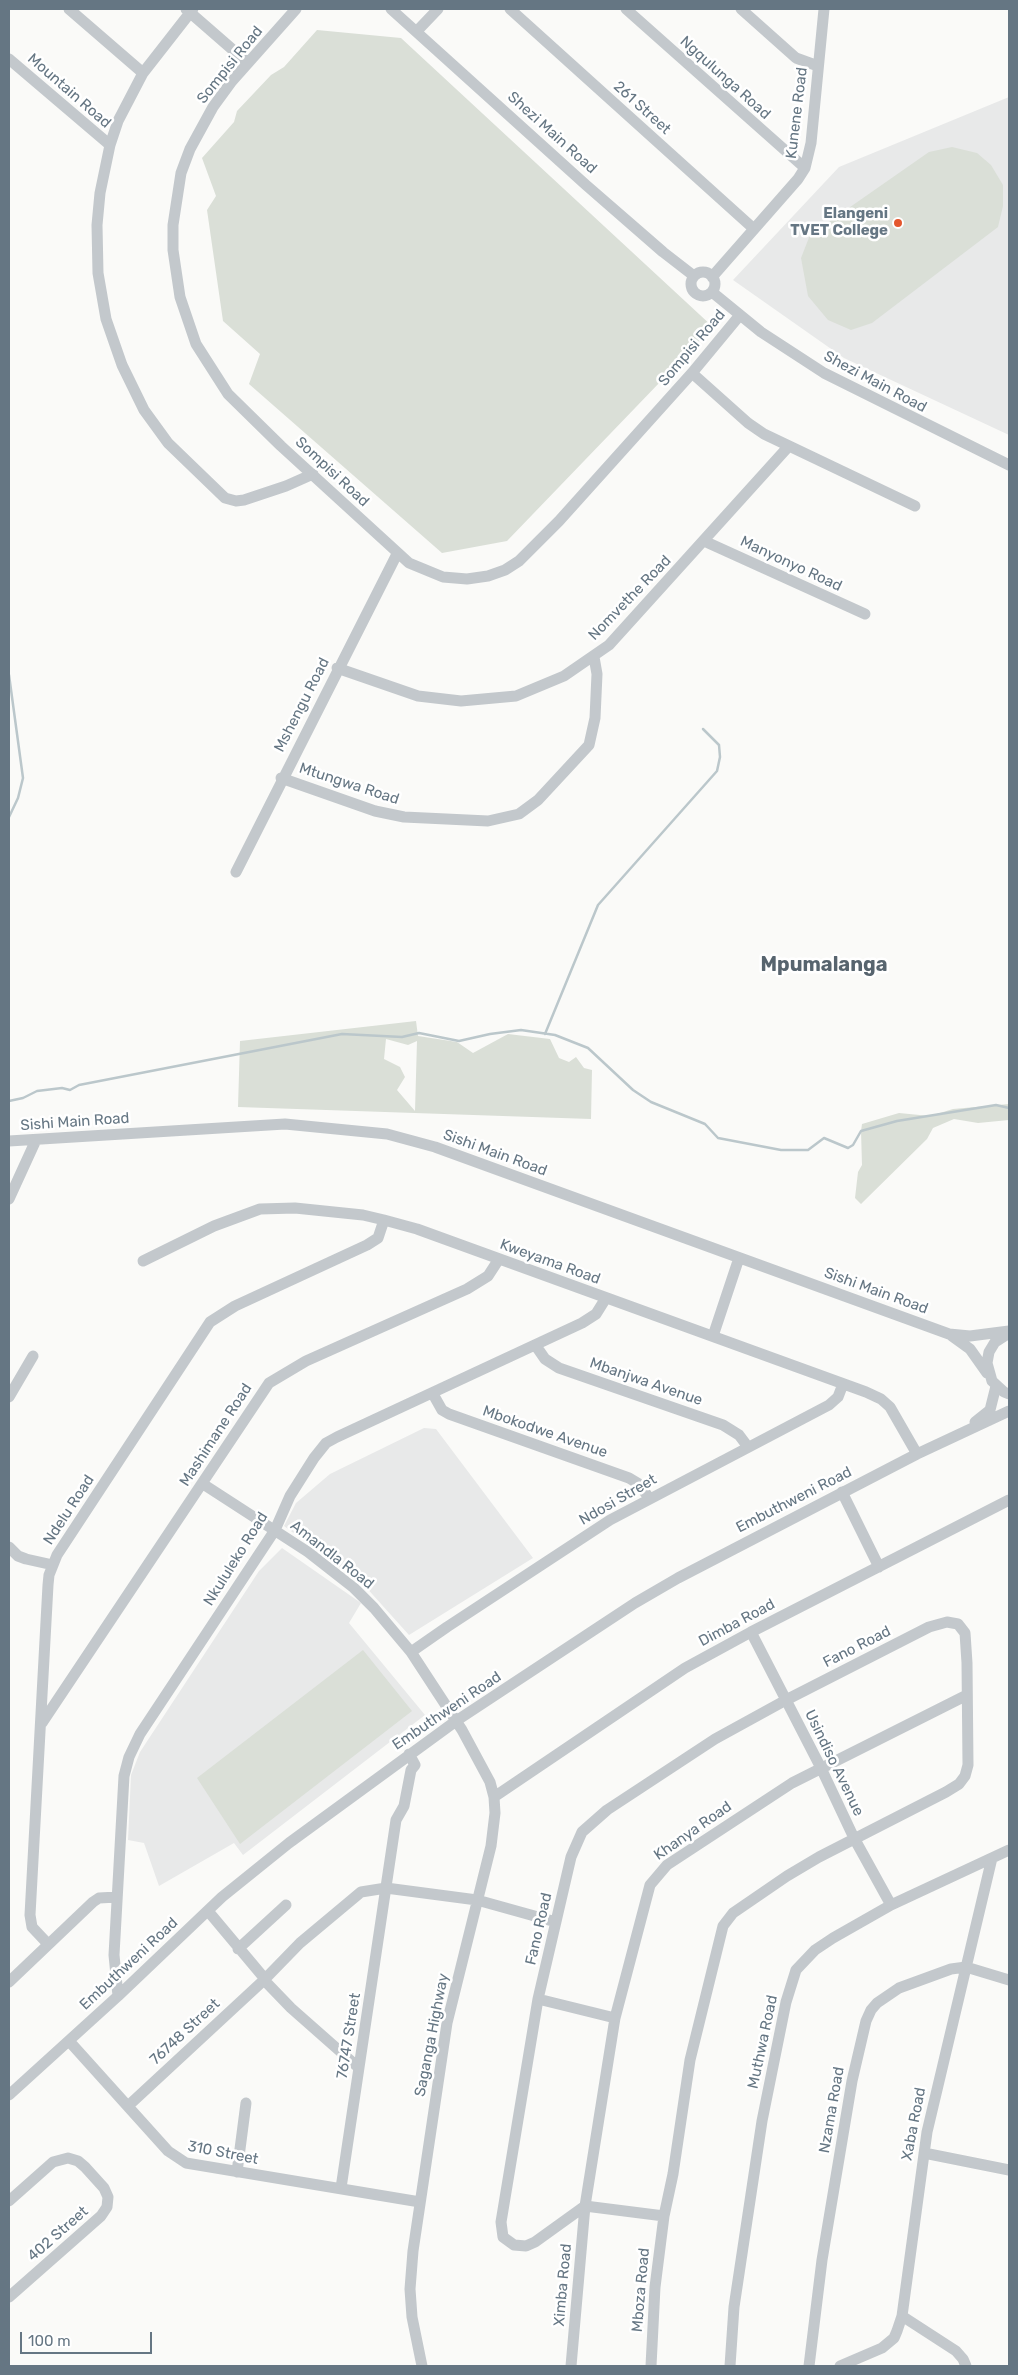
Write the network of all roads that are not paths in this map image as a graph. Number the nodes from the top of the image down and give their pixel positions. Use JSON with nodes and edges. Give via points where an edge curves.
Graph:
{"nodes":[{"id":1,"x":69,"y":9,"type":"edge"},
{"id":2,"x":296,"y":9,"type":"edge"},
{"id":3,"x":392,"y":9,"type":"edge"},
{"id":4,"x":438,"y":9,"type":"edge"},
{"id":5,"x":510,"y":9,"type":"edge"},
{"id":6,"x":626,"y":9,"type":"edge"},
{"id":7,"x":741,"y":9,"type":"edge"},
{"id":8,"x":824,"y":9,"type":"edge"},
{"id":9,"x":190,"y":10,"type":"edge"},
{"id":10,"x":418,"y":31,"type":"junction"},
{"id":11,"x":9,"y":59,"type":"edge"},
{"id":12,"x":248,"y":63,"type":"junction"},
{"id":13,"x":818,"y":66,"type":"junction"},
{"id":14,"x":143,"y":73,"type":"junction"},
{"id":15,"x":110,"y":145,"type":"junction"},
{"id":16,"x":805,"y":168,"type":"junction"},
{"id":17,"x":754,"y":229,"type":"junction"},
{"id":18,"x":694,"y":276,"type":"junction"},
{"id":19,"x":712,"y":277,"type":"junction"},
{"id":20,"x":712,"y":292,"type":"junction"},
{"id":21,"x":740,"y":315,"type":"junction"},
{"id":22,"x":692,"y":373,"type":"junction"},
{"id":23,"x":788,"y":447,"type":"junction"},
{"id":24,"x":1009,"y":466,"type":"edge"},
{"id":25,"x":313,"y":474,"type":"junction"},
{"id":26,"x":915,"y":506,"type":"dead end"},
{"id":27,"x":704,"y":541,"type":"junction"},
{"id":28,"x":397,"y":554,"type":"junction"},
{"id":29,"x":864,"y":614,"type":"dead end"},
{"id":30,"x":594,"y":657,"type":"junction"},
{"id":31,"x":337,"y":668,"type":"junction"},
{"id":32,"x":281,"y":778,"type":"junction"},
{"id":33,"x":236,"y":872,"type":"dead end"},
{"id":34,"x":36,"y":1140,"type":"junction"},
{"id":35,"x":9,"y":1141,"type":"edge"},
{"id":36,"x":9,"y":1199,"type":"edge"},
{"id":37,"x":384,"y":1220,"type":"junction"},
{"id":38,"x":739,"y":1258,"type":"junction"},
{"id":39,"x":499,"y":1259,"type":"junction"},
{"id":40,"x":143,"y":1261,"type":"dead end"},
{"id":41,"x":606,"y":1298,"type":"junction"},
{"id":42,"x":1009,"y":1332,"type":"edge"},
{"id":43,"x":949,"y":1334,"type":"junction"},
{"id":44,"x":713,"y":1336,"type":"junction"},
{"id":45,"x":536,"y":1346,"type":"junction"},
{"id":46,"x":33,"y":1356,"type":"dead end"},
{"id":47,"x":989,"y":1375,"type":"junction"},
{"id":48,"x":843,"y":1384,"type":"junction"},
{"id":49,"x":996,"y":1386,"type":"junction"},
{"id":50,"x":434,"y":1394,"type":"junction"},
{"id":51,"x":1009,"y":1394,"type":"edge"},
{"id":52,"x":9,"y":1397,"type":"edge"},
{"id":53,"x":1009,"y":1411,"type":"edge"},
{"id":54,"x":960,"y":1433,"type":"junction"},
{"id":55,"x":748,"y":1447,"type":"junction"},
{"id":56,"x":917,"y":1454,"type":"junction"},
{"id":57,"x":203,"y":1484,"type":"junction"},
{"id":58,"x":842,"y":1492,"type":"junction"},
{"id":59,"x":649,"y":1498,"type":"junction"},
{"id":60,"x":1009,"y":1500,"type":"edge"},
{"id":61,"x":275,"y":1530,"type":"junction"},
{"id":62,"x":9,"y":1547,"type":"edge"},
{"id":63,"x":52,"y":1565,"type":"junction"},
{"id":64,"x":879,"y":1567,"type":"junction"},
{"id":65,"x":750,"y":1632,"type":"junction"},
{"id":66,"x":411,"y":1652,"type":"junction"},
{"id":67,"x":967,"y":1695,"type":"junction"},
{"id":68,"x":786,"y":1700,"type":"junction"},
{"id":69,"x":456,"y":1721,"type":"junction"},
{"id":70,"x":42,"y":1724,"type":"junction"},
{"id":71,"x":409,"y":1754,"type":"junction"},
{"id":72,"x":821,"y":1768,"type":"junction"},
{"id":73,"x":494,"y":1797,"type":"junction"},
{"id":74,"x":854,"y":1838,"type":"junction"},
{"id":75,"x":1009,"y":1850,"type":"edge"},
{"id":76,"x":992,"y":1858,"type":"junction"},
{"id":77,"x":386,"y":1888,"type":"junction"},
{"id":78,"x":117,"y":1897,"type":"junction"},
{"id":79,"x":478,"y":1900,"type":"junction"},
{"id":80,"x":286,"y":1905,"type":"dead end"},
{"id":81,"x":891,"y":1905,"type":"junction"},
{"id":82,"x":208,"y":1911,"type":"junction"},
{"id":83,"x":556,"y":1922,"type":"junction"},
{"id":84,"x":48,"y":1944,"type":"junction"},
{"id":85,"x":238,"y":1949,"type":"junction"},
{"id":86,"x":966,"y":1967,"type":"junction"},
{"id":87,"x":264,"y":1980,"type":"junction"},
{"id":88,"x":1009,"y":1980,"type":"edge"},
{"id":89,"x":9,"y":1982,"type":"edge"},
{"id":90,"x":118,"y":1996,"type":"junction"},
{"id":91,"x":538,"y":1999,"type":"junction"},
{"id":92,"x":615,"y":2018,"type":"junction"},
{"id":93,"x":68,"y":2041,"type":"junction"},
{"id":94,"x":359,"y":2068,"type":"junction"},
{"id":95,"x":9,"y":2095,"type":"edge"},
{"id":96,"x":246,"y":2103,"type":"dead end"},
{"id":97,"x":128,"y":2106,"type":"junction"},
{"id":98,"x":924,"y":2153,"type":"junction"},
{"id":99,"x":1009,"y":2170,"type":"edge"},
{"id":100,"x":236,"y":2172,"type":"junction"},
{"id":101,"x":341,"y":2188,"type":"junction"},
{"id":102,"x":9,"y":2201,"type":"edge"},
{"id":103,"x":420,"y":2202,"type":"junction"},
{"id":104,"x":585,"y":2206,"type":"junction"},
{"id":105,"x":664,"y":2216,"type":"junction"},
{"id":106,"x":9,"y":2297,"type":"edge"},
{"id":107,"x":902,"y":2316,"type":"junction"},
{"id":108,"x":858,"y":2363,"type":"edge"},
{"id":109,"x":422,"y":2366,"type":"edge"},
{"id":110,"x":571,"y":2366,"type":"edge"},
{"id":111,"x":651,"y":2366,"type":"edge"},
{"id":112,"x":730,"y":2366,"type":"edge"},
{"id":113,"x":809,"y":2366,"type":"edge"},
{"id":114,"x":840,"y":2366,"type":"edge"},
{"id":115,"x":966,"y":2366,"type":"edge"}],
"edges":[{"from":1,"to":14,"type":"street"},
{"from":2,"to":12,"type":"street","name":"Sompisi Road"},
{"from":3,"to":10,"type":"street","name":"Shezi Main Road"},
{"from":4,"to":10,"type":"street"},
{"from":5,"to":17,"type":"street","name":"261 Street"},
{"from":6,"to":16,"type":"street","name":"Ngqulunga Road"},
{"from":7,"to":13,"type":"street","via":[[796,58]]},
{"from":8,"to":13,"type":"street","name":"Kunene Road"},
{"from":9,"to":12,"type":"street"},
{"from":9,"to":14,"type":"street"},
{"from":10,"to":18,"type":"street","name":"Shezi Main Road","via":[[586,185]]},
{"from":11,"to":15,"type":"street","name":"Mountain Road"},
{"from":12,"to":25,"type":"street","name":"Sompisi Road","via":[[213,107],[197,134],[181,173],[173,225],[176,276],[186,319],[214,374],[242,409]]},
{"from":13,"to":16,"type":"street","name":"Kunene Road","via":[[811,143]]},
{"from":14,"to":15,"type":"street","via":[[118,121]]},
{"from":15,"to":25,"type":"street","via":[[100,193],[98,273],[113,342],[144,410],[168,443],[225,498],[244,500]]},
{"from":16,"to":17,"type":"street","name":"Kunene Road"},
{"from":17,"to":19,"type":"street","name":"Kunene Road"},
{"from":18,"to":19,"type":"street","via":[[705,272]]},
{"from":18,"to":20,"type":"street","via":[[692,288],[697,294],[705,296]]},
{"from":19,"to":20,"type":"street","via":[[715,284]]},
{"from":20,"to":21,"type":"street","name":"Shezi Main Road"},
{"from":21,"to":22,"type":"street","name":"Sompisi Road"},
{"from":21,"to":24,"type":"street","name":"Shezi Main Road","via":[[824,373]]},
{"from":22,"to":23,"type":"street","via":[[748,423]]},
{"from":22,"to":28,"type":"street","name":"Sompisi Road","via":[[559,521],[519,561],[505,570],[488,576],[458,579],[426,571]]},
{"from":23,"to":26,"type":"street"},
{"from":23,"to":27,"type":"street","name":"Nomvethe Road"},
{"from":25,"to":28,"type":"street","name":"Sompisi Road"},
{"from":27,"to":29,"type":"street","name":"Manyonyo Road"},
{"from":27,"to":30,"type":"street","name":"Nomvethe Road","via":[[630,624]]},
{"from":28,"to":31,"type":"street","name":"Mshengu Road"},
{"from":30,"to":31,"type":"street","name":"Nomvethe Road","via":[[564,676],[516,696],[461,701],[418,696]]},
{"from":30,"to":32,"type":"street","name":"Mtungwa Road","via":[[597,674],[595,718],[588,745],[538,800],[519,814],[488,821],[404,818]]},
{"from":31,"to":32,"type":"street","name":"Mshengu Road"},
{"from":32,"to":33,"type":"street","name":"Mshengu Road"},
{"from":34,"to":35,"type":"street","name":"Sishi Main Road"},
{"from":34,"to":36,"type":"street"},
{"from":34,"to":38,"type":"street","name":"Sishi Main Road","via":[[286,1124],[388,1134],[435,1147]]},
{"from":37,"to":39,"type":"street","name":"Kweyama Road"},
{"from":37,"to":40,"type":"street","name":"Kweyama Road","via":[[294,1208],[260,1209],[214,1226]]},
{"from":37,"to":63,"type":"street","name":"Ndelu Road","via":[[378,1238],[367,1245],[235,1306],[210,1322]]},
{"from":38,"to":43,"type":"street","name":"Sishi Main Road"},
{"from":38,"to":44,"type":"street"},
{"from":39,"to":41,"type":"street","name":"Kweyama Road"},
{"from":39,"to":57,"type":"street","name":"Mashimane Road","via":[[488,1276],[467,1289],[306,1361],[269,1383]]},
{"from":41,"to":44,"type":"street","name":"Kweyama Road"},
{"from":41,"to":45,"type":"street","name":"Nkululeko Road","via":[[590,1319]]},
{"from":42,"to":43,"type":"street","name":"Sishi Main Road","via":[[970,1336]]},
{"from":42,"to":47,"type":"street","via":[[995,1342],[989,1352]]},
{"from":43,"to":47,"type":"street","name":"Sishi Main Road","via":[[970,1349]]},
{"from":44,"to":48,"type":"street","name":"Kweyama Road"},
{"from":45,"to":50,"type":"street","name":"Nkululeko Road"},
{"from":45,"to":55,"type":"street","name":"Mbanjwa Avenue","via":[[545,1359],[559,1368],[723,1425]]},
{"from":46,"to":52,"type":"street"},
{"from":47,"to":49,"type":"street","name":"Sishi Main Road"},
{"from":48,"to":55,"type":"street","name":"Ndosi Street","via":[[838,1397],[829,1405]]},
{"from":48,"to":56,"type":"street","name":"Kweyama Road","via":[[881,1399],[890,1407]]},
{"from":49,"to":51,"type":"street"},
{"from":49,"to":54,"type":"street","name":"Embuthweni Road","via":[[990,1410]]},
{"from":50,"to":59,"type":"street","name":"Mbokodwe Avenue","via":[[442,1410],[449,1414],[629,1478],[639,1484]]},
{"from":50,"to":61,"type":"street","name":"Nkululeko Road","via":[[326,1444],[290,1496]]},
{"from":53,"to":54,"type":"street","name":"Embuthweni Road"},
{"from":54,"to":56,"type":"street","name":"Embuthweni Road"},
{"from":55,"to":59,"type":"street","name":"Ndosi Street"},
{"from":56,"to":58,"type":"street","name":"Embuthweni Road"},
{"from":57,"to":61,"type":"street","name":"Amandla Road"},
{"from":57,"to":70,"type":"street","name":"Mashimane Road"},
{"from":58,"to":64,"type":"street"},
{"from":58,"to":69,"type":"street","name":"Embuthweni Road","via":[[635,1603]]},
{"from":59,"to":66,"type":"street","name":"Ndosi Street","via":[[557,1554]]},
{"from":60,"to":64,"type":"street","name":"Dimba Road"},
{"from":61,"to":66,"type":"street","name":"Amandla Road","via":[[354,1588]]},
{"from":61,"to":78,"type":"street","name":"Nkululeko Road","via":[[140,1734],[129,1757],[124,1776]]},
{"from":62,"to":63,"type":"street","via":[[26,1559]]},
{"from":63,"to":70,"type":"street","name":"Ndelu Road","via":[[48,1585]]},
{"from":64,"to":65,"type":"street","name":"Dimba Road"},
{"from":65,"to":68,"type":"street","name":"Usindiso Avenue"},
{"from":65,"to":73,"type":"street","name":"Dimba Road","via":[[685,1668]]},
{"from":66,"to":69,"type":"street","name":"Amandla Road"},
{"from":67,"to":68,"type":"street","name":"Fano Road","via":[[965,1633],[958,1624],[946,1622],[928,1627]]},
{"from":67,"to":72,"type":"street","name":"Khanya Road"},
{"from":67,"to":74,"type":"street","name":"Fano Road","via":[[968,1765],[959,1784]]},
{"from":68,"to":72,"type":"street","name":"Usindiso Avenue"},
{"from":68,"to":83,"type":"street","name":"Fano Road","via":[[716,1739],[589,1824],[576,1842]]},
{"from":69,"to":71,"type":"street","name":"Embuthweni Road"},
{"from":69,"to":73,"type":"street","name":"Saganga Highway","via":[[478,1757]]},
{"from":70,"to":84,"type":"street","name":"Ndelu Road","via":[[30,1916],[32,1927]]},
{"from":71,"to":77,"type":"street","name":"76747 Street","via":[[416,1765],[411,1770],[404,1806],[396,1820]]},
{"from":71,"to":82,"type":"street","name":"Embuthweni Road","via":[[289,1843]]},
{"from":72,"to":74,"type":"street","name":"Usindiso Avenue"},
{"from":72,"to":92,"type":"street","name":"Khanya Road","via":[[738,1817],[667,1865],[655,1877],[646,1896]]},
{"from":73,"to":79,"type":"street","name":"Saganga Highway","via":[[494,1828]]},
{"from":74,"to":81,"type":"street","name":"Usindiso Avenue"},
{"from":74,"to":105,"type":"street","name":"Fano Road","via":[[750,1901],[733,1913],[723,1926],[690,2060]]},
{"from":75,"to":76,"type":"street","name":"Muthwa Road"},
{"from":76,"to":81,"type":"street","name":"Muthwa Road"},
{"from":76,"to":86,"type":"street","name":"Xaba Road"},
{"from":77,"to":79,"type":"street"},
{"from":77,"to":87,"type":"street","name":"76748 Street","via":[[356,1895],[300,1943]]},
{"from":77,"to":94,"type":"street","name":"76747 Street"},
{"from":78,"to":84,"type":"street","via":[[99,1898],[93,1902]]},
{"from":78,"to":90,"type":"street","name":"Nkululeko Road","via":[[114,1955]]},
{"from":79,"to":83,"type":"street"},
{"from":79,"to":103,"type":"street","name":"Saganga Highway","via":[[447,2023]]},
{"from":80,"to":85,"type":"street"},
{"from":81,"to":112,"type":"street","name":"Muthwa Road","via":[[814,1950],[796,1970],[791,1984],[762,2122],[734,2307]]},
{"from":82,"to":85,"type":"street"},
{"from":82,"to":90,"type":"street","name":"Embuthweni Road"},
{"from":83,"to":91,"type":"street","name":"Fano Road"},
{"from":84,"to":89,"type":"street"},
{"from":85,"to":87,"type":"street"},
{"from":86,"to":88,"type":"street","name":"Nzama Road"},
{"from":86,"to":98,"type":"street","name":"Xaba Road","via":[[936,2087]]},
{"from":86,"to":113,"type":"street","name":"Nzama Road","via":[[932,1974],[899,1988],[877,2002],[866,2021],[834,2187]]},
{"from":87,"to":94,"type":"street"},
{"from":87,"to":97,"type":"street","name":"76748 Street"},
{"from":90,"to":93,"type":"street","name":"Embuthweni Road"},
{"from":91,"to":92,"type":"street"},
{"from":91,"to":104,"type":"street","name":"Fano Road","via":[[501,2222],[503,2237],[514,2245],[526,2246]]},
{"from":92,"to":104,"type":"street","name":"Khanya Road"},
{"from":93,"to":95,"type":"street","name":"Embuthweni Road"},
{"from":93,"to":97,"type":"street","name":"310 Street"},
{"from":94,"to":101,"type":"street","name":"76747 Street"},
{"from":96,"to":100,"type":"street"},
{"from":97,"to":100,"type":"street","name":"310 Street","via":[[176,2158],[196,2166]]},
{"from":98,"to":99,"type":"street"},
{"from":98,"to":107,"type":"street","name":"Xaba Road"},
{"from":100,"to":101,"type":"street","name":"310 Street"},
{"from":101,"to":103,"type":"street","name":"310 Street"},
{"from":102,"to":106,"type":"street","name":"402 Street","via":[[53,2162],[68,2158],[85,2167],[108,2197],[107,2207],[101,2216]]},
{"from":103,"to":109,"type":"street","name":"Saganga Highway","via":[[410,2289]]},
{"from":104,"to":105,"type":"street"},
{"from":104,"to":110,"type":"street","name":"Ximba Road"},
{"from":105,"to":111,"type":"street","name":"Mboza Road","via":[[654,2287]]},
{"from":107,"to":108,"type":"street","name":"Xaba Road","via":[[888,2344]]},
{"from":107,"to":115,"type":"street","via":[[956,2351]]},
{"from":108,"to":114,"type":"street","name":"Xaba Road"}]}
